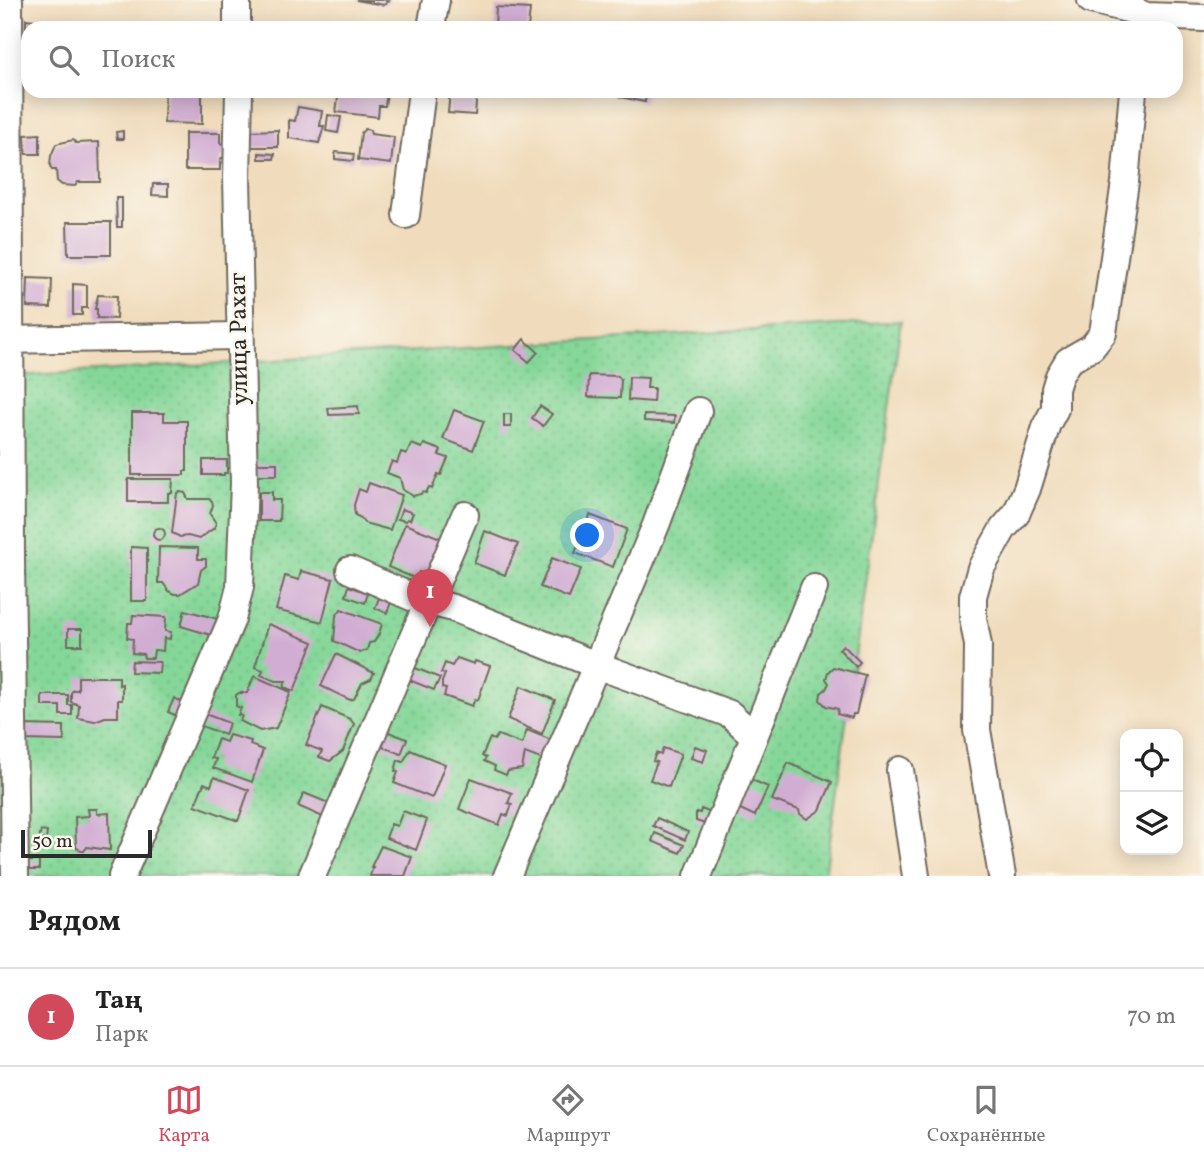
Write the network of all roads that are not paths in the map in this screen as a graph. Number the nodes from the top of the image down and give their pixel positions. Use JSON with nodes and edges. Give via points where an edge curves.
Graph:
{"nodes":[{"id":1,"x":9,"y":0,"type":"edge"},
{"id":2,"x":237,"y":0,"type":"edge"},
{"id":3,"x":436,"y":0,"type":"edge"},
{"id":4,"x":1091,"y":0,"type":"edge"},
{"id":5,"x":1204,"y":18,"type":"edge"},
{"id":6,"x":237,"y":21,"type":"edge"},
{"id":7,"x":432,"y":21,"type":"edge"},
{"id":8,"x":1143,"y":21,"type":"edge"},
{"id":9,"x":1159,"y":21,"type":"edge"},
{"id":10,"x":239,"y":98,"type":"edge"},
{"id":11,"x":421,"y":98,"type":"edge"},
{"id":12,"x":1132,"y":98,"type":"edge"},
{"id":13,"x":406,"y":215,"type":"dead end"},
{"id":14,"x":240,"y":336,"type":"junction"},
{"id":15,"x":5,"y":340,"type":"edge"},
{"id":16,"x":698,"y":411,"type":"dead end"},
{"id":17,"x":465,"y":515,"type":"dead end"},
{"id":18,"x":350,"y":570,"type":"dead end"},
{"id":19,"x":814,"y":588,"type":"dead end"},
{"id":20,"x":428,"y":603,"type":"junction"},
{"id":21,"x":596,"y":665,"type":"junction"},
{"id":22,"x":754,"y":736,"type":"junction"},
{"id":23,"x":900,"y":770,"type":"dead end"},
{"id":24,"x":15,"y":876,"type":"edge"},
{"id":25,"x":122,"y":876,"type":"edge"},
{"id":26,"x":312,"y":876,"type":"edge"},
{"id":27,"x":507,"y":876,"type":"edge"},
{"id":28,"x":698,"y":876,"type":"edge"},
{"id":29,"x":916,"y":876,"type":"edge"},
{"id":30,"x":1002,"y":876,"type":"edge"}],
"edges":[{"from":1,"to":15,"type":"street"},
{"from":2,"to":6,"type":"street"},
{"from":3,"to":7,"type":"street"},
{"from":4,"to":8,"type":"street","via":[[1132,10]]},
{"from":5,"to":9,"type":"street"},
{"from":10,"to":14,"type":"street","name":"улица Рахат"},
{"from":11,"to":13,"type":"street"},
{"from":12,"to":30,"type":"street","via":[[1103,333],[1092,347],[1068,361],[1059,376],[1055,409],[1027,489],[981,568],[973,596],[978,645],[977,730]]},
{"from":14,"to":15,"type":"street"},
{"from":14,"to":25,"type":"street","name":"улица Рахат","via":[[244,483],[240,587],[232,618]]},
{"from":15,"to":24,"type":"street"},
{"from":16,"to":21,"type":"street","via":[[656,525]]},
{"from":17,"to":20,"type":"street"},
{"from":18,"to":20,"type":"street"},
{"from":19,"to":22,"type":"street"},
{"from":20,"to":21,"type":"street","via":[[453,608]]},
{"from":20,"to":26,"type":"street"},
{"from":21,"to":22,"type":"street","via":[[730,714]]},
{"from":21,"to":27,"type":"street"},
{"from":22,"to":28,"type":"street"},
{"from":23,"to":29,"type":"street"}]}
